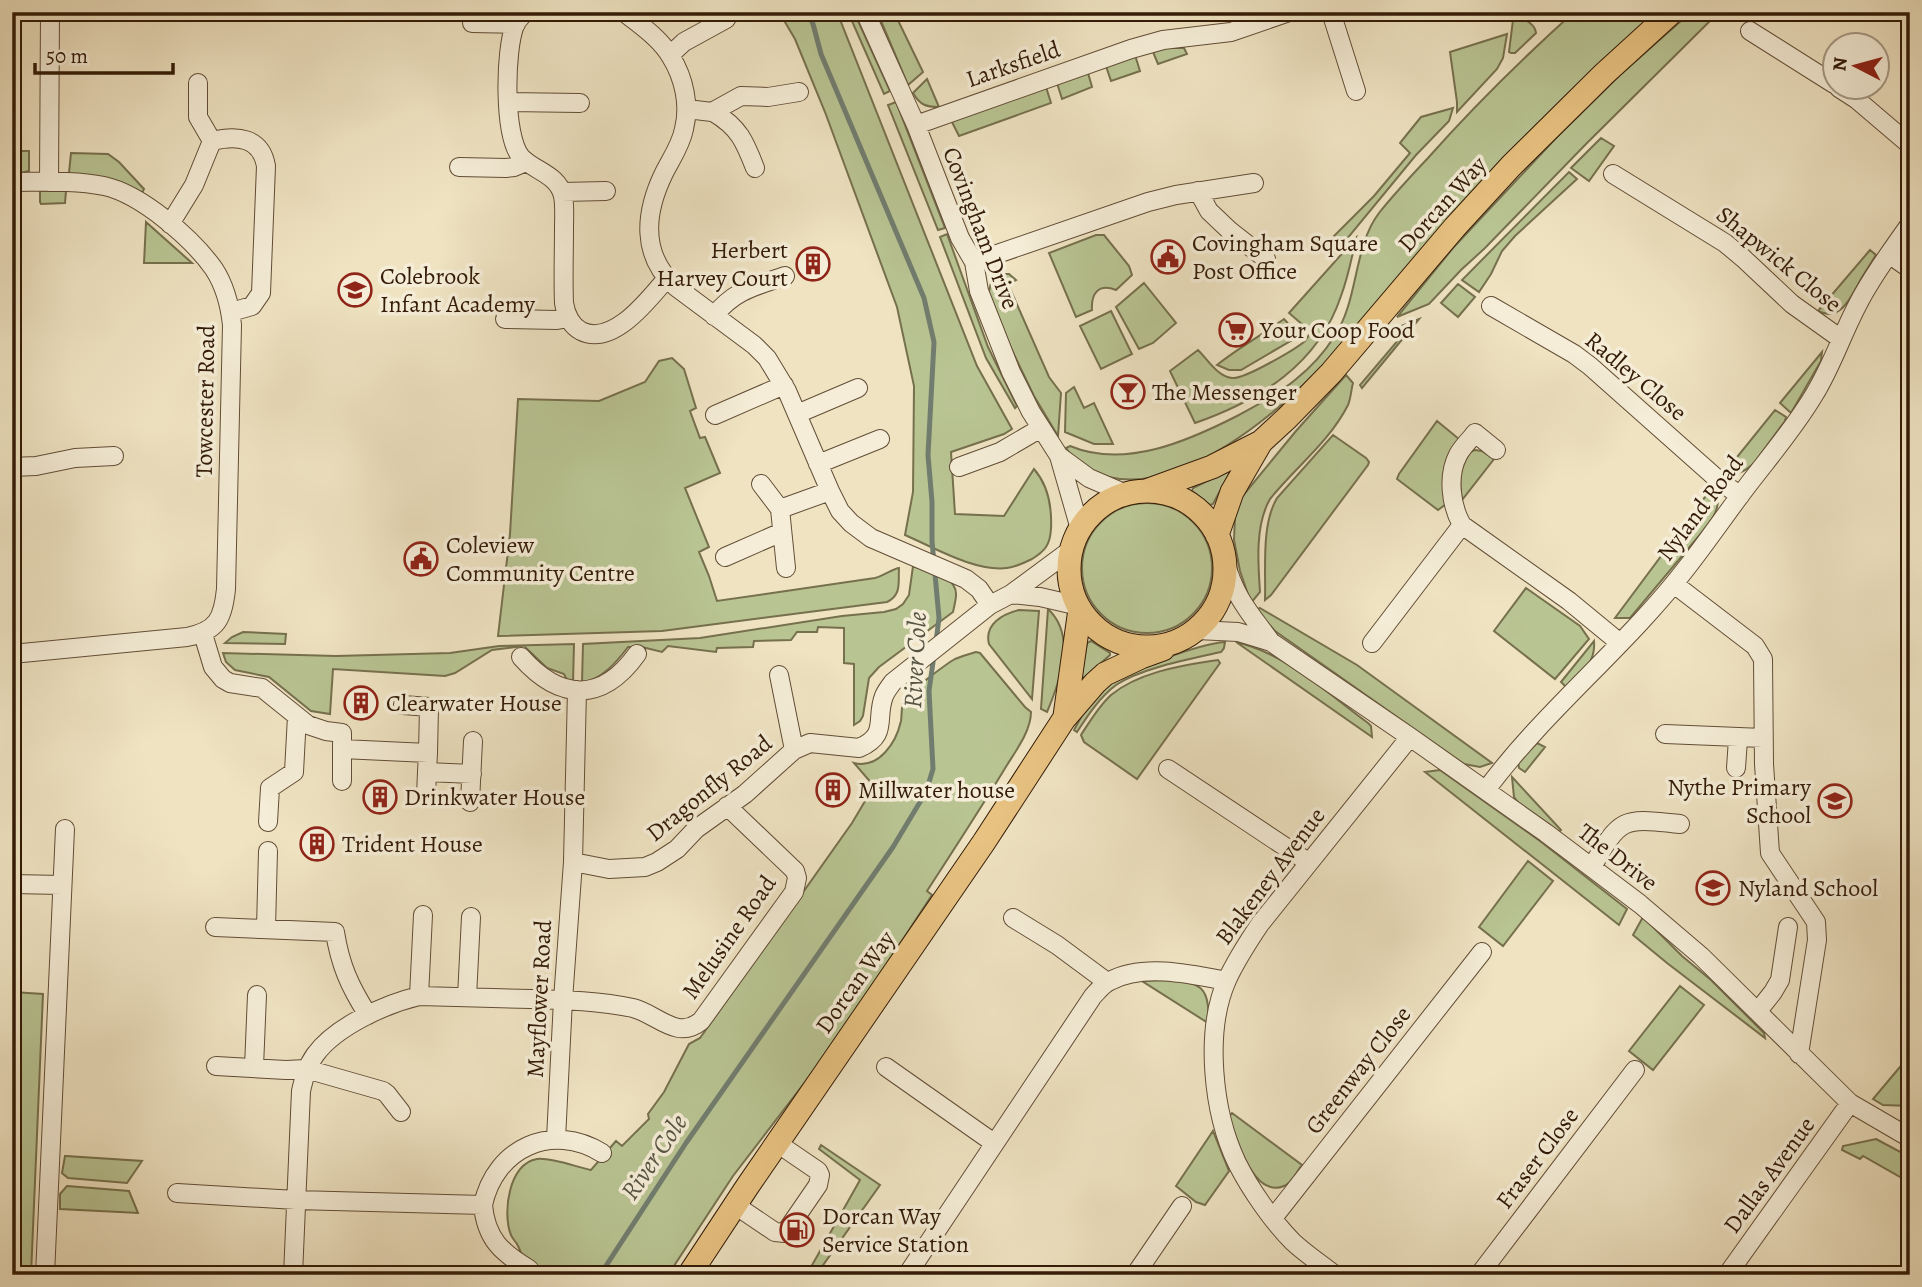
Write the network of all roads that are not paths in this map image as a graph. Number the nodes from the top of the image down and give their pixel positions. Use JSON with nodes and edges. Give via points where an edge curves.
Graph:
{"nodes":[{"id":1,"x":50,"y":12,"type":"edge"},
{"id":2,"x":624,"y":12,"type":"edge"},
{"id":3,"x":730,"y":12,"type":"edge"},
{"id":4,"x":865,"y":12,"type":"edge"},
{"id":5,"x":1289,"y":12,"type":"edge"},
{"id":6,"x":1331,"y":12,"type":"edge"},
{"id":7,"x":1672,"y":12,"type":"edge"},
{"id":8,"x":520,"y":18,"type":"edge"},
{"id":9,"x":472,"y":23,"type":"dead end"},
{"id":10,"x":1750,"y":31,"type":"dead end"},
{"id":11,"x":670,"y":55,"type":"junction"},
{"id":12,"x":1820,"y":75,"type":"edge"},
{"id":13,"x":198,"y":83,"type":"dead end"},
{"id":14,"x":1356,"y":91,"type":"dead end"},
{"id":15,"x":799,"y":92,"type":"dead end"},
{"id":16,"x":508,"y":102,"type":"junction"},
{"id":17,"x":1860,"y":102,"type":"edge"},
{"id":18,"x":580,"y":103,"type":"dead end"},
{"id":19,"x":687,"y":109,"type":"junction"},
{"id":20,"x":713,"y":112,"type":"junction"},
{"id":21,"x":916,"y":125,"type":"junction"},
{"id":22,"x":212,"y":141,"type":"junction"},
{"id":23,"x":1910,"y":145,"type":"edge"},
{"id":24,"x":526,"y":162,"type":"junction"},
{"id":25,"x":459,"y":167,"type":"dead end"},
{"id":26,"x":755,"y":168,"type":"dead end"},
{"id":27,"x":1613,"y":174,"type":"dead end"},
{"id":28,"x":12,"y":182,"type":"edge"},
{"id":29,"x":49,"y":182,"type":"junction"},
{"id":30,"x":1254,"y":183,"type":"dead end"},
{"id":31,"x":606,"y":191,"type":"dead end"},
{"id":32,"x":1198,"y":191,"type":"junction"},
{"id":33,"x":562,"y":192,"type":"junction"},
{"id":34,"x":170,"y":224,"type":"junction"},
{"id":35,"x":1910,"y":224,"type":"edge"},
{"id":36,"x":1889,"y":254,"type":"junction"},
{"id":37,"x":1266,"y":259,"type":"dead end"},
{"id":38,"x":974,"y":262,"type":"junction"},
{"id":39,"x":1910,"y":269,"type":"edge"},
{"id":40,"x":785,"y":276,"type":"dead end"},
{"id":41,"x":667,"y":278,"type":"junction"},
{"id":42,"x":1491,"y":306,"type":"dead end"},
{"id":43,"x":231,"y":312,"type":"junction"},
{"id":44,"x":714,"y":316,"type":"junction"},
{"id":45,"x":568,"y":318,"type":"junction"},
{"id":46,"x":505,"y":319,"type":"dead end"},
{"id":47,"x":1841,"y":339,"type":"junction"},
{"id":48,"x":784,"y":385,"type":"junction"},
{"id":49,"x":858,"y":388,"type":"dead end"},
{"id":50,"x":797,"y":414,"type":"junction"},
{"id":51,"x":715,"y":415,"type":"dead end"},
{"id":52,"x":1041,"y":428,"type":"junction"},
{"id":53,"x":880,"y":439,"type":"dead end"},
{"id":54,"x":1261,"y":442,"type":"junction"},
{"id":55,"x":1496,"y":450,"type":"dead end"},
{"id":56,"x":114,"y":456,"type":"dead end"},
{"id":57,"x":1059,"y":456,"type":"junction"},
{"id":58,"x":818,"y":464,"type":"junction"},
{"id":59,"x":12,"y":467,"type":"edge"},
{"id":60,"x":959,"y":467,"type":"dead end"},
{"id":61,"x":761,"y":484,"type":"dead end"},
{"id":62,"x":830,"y":491,"type":"junction"},
{"id":63,"x":1136,"y":492,"type":"junction"},
{"id":64,"x":1740,"y":496,"type":"junction"},
{"id":65,"x":780,"y":509,"type":"junction"},
{"id":66,"x":1462,"y":525,"type":"junction"},
{"id":67,"x":782,"y":533,"type":"junction"},
{"id":68,"x":1217,"y":535,"type":"junction"},
{"id":69,"x":1076,"y":539,"type":"junction"},
{"id":70,"x":725,"y":557,"type":"dead end"},
{"id":71,"x":1225,"y":561,"type":"junction"},
{"id":72,"x":786,"y":568,"type":"dead end"},
{"id":73,"x":1674,"y":584,"type":"junction"},
{"id":74,"x":1011,"y":594,"type":"junction"},
{"id":75,"x":990,"y":605,"type":"junction"},
{"id":76,"x":1079,"y":608,"type":"junction"},
{"id":77,"x":1197,"y":630,"type":"junction"},
{"id":78,"x":202,"y":634,"type":"junction"},
{"id":79,"x":1271,"y":642,"type":"junction"},
{"id":80,"x":1372,"y":643,"type":"dead end"},
{"id":81,"x":1620,"y":643,"type":"junction"},
{"id":82,"x":1163,"y":649,"type":"junction"},
{"id":83,"x":12,"y":654,"type":"edge"},
{"id":84,"x":637,"y":654,"type":"dead end"},
{"id":85,"x":521,"y":657,"type":"dead end"},
{"id":86,"x":779,"y":675,"type":"dead end"},
{"id":87,"x":577,"y":690,"type":"junction"},
{"id":88,"x":403,"y":705,"type":"dead end"},
{"id":89,"x":297,"y":716,"type":"junction"},
{"id":90,"x":1064,"y":719,"type":"junction"},
{"id":91,"x":1665,"y":734,"type":"dead end"},
{"id":92,"x":1410,"y":737,"type":"junction"},
{"id":93,"x":1738,"y":738,"type":"junction"},
{"id":94,"x":1763,"y":738,"type":"junction"},
{"id":95,"x":473,"y":741,"type":"dead end"},
{"id":96,"x":342,"y":749,"type":"junction"},
{"id":97,"x":794,"y":750,"type":"junction"},
{"id":98,"x":428,"y":753,"type":"junction"},
{"id":99,"x":1736,"y":768,"type":"dead end"},
{"id":100,"x":1168,"y":769,"type":"dead end"},
{"id":101,"x":427,"y":772,"type":"junction"},
{"id":102,"x":472,"y":774,"type":"junction"},
{"id":103,"x":342,"y":781,"type":"dead end"},
{"id":104,"x":1486,"y":790,"type":"junction"},
{"id":105,"x":426,"y":795,"type":"dead end"},
{"id":106,"x":470,"y":802,"type":"dead end"},
{"id":107,"x":727,"y":807,"type":"junction"},
{"id":108,"x":268,"y":822,"type":"dead end"},
{"id":109,"x":1680,"y":824,"type":"dead end"},
{"id":110,"x":65,"y":830,"type":"dead end"},
{"id":111,"x":268,"y":851,"type":"dead end"},
{"id":112,"x":573,"y":862,"type":"junction"},
{"id":113,"x":1308,"y":862,"type":"junction"},
{"id":114,"x":1592,"y":867,"type":"junction"},
{"id":115,"x":12,"y":884,"type":"edge"},
{"id":116,"x":62,"y":885,"type":"junction"},
{"id":117,"x":423,"y":915,"type":"dead end"},
{"id":118,"x":471,"y":917,"type":"dead end"},
{"id":119,"x":1013,"y":918,"type":"dead end"},
{"id":120,"x":215,"y":927,"type":"dead end"},
{"id":121,"x":1788,"y":927,"type":"dead end"},
{"id":122,"x":266,"y":928,"type":"junction"},
{"id":123,"x":1482,"y":952,"type":"dead end"},
{"id":124,"x":1226,"y":981,"type":"junction"},
{"id":125,"x":1107,"y":982,"type":"junction"},
{"id":126,"x":257,"y":995,"type":"dead end"},
{"id":127,"x":419,"y":996,"type":"junction"},
{"id":128,"x":467,"y":997,"type":"junction"},
{"id":129,"x":563,"y":1000,"type":"junction"},
{"id":130,"x":1758,"y":1011,"type":"junction"},
{"id":131,"x":368,"y":1015,"type":"junction"},
{"id":132,"x":1799,"y":1054,"type":"junction"},
{"id":133,"x":216,"y":1066,"type":"dead end"},
{"id":134,"x":886,"y":1067,"type":"dead end"},
{"id":135,"x":254,"y":1068,"type":"junction"},
{"id":136,"x":306,"y":1069,"type":"junction"},
{"id":137,"x":1635,"y":1070,"type":"dead end"},
{"id":138,"x":1850,"y":1104,"type":"junction"},
{"id":139,"x":401,"y":1112,"type":"dead end"},
{"id":140,"x":1910,"y":1138,"type":"edge"},
{"id":141,"x":556,"y":1139,"type":"junction"},
{"id":142,"x":777,"y":1143,"type":"junction"},
{"id":143,"x":994,"y":1143,"type":"junction"},
{"id":144,"x":602,"y":1153,"type":"dead end"},
{"id":145,"x":177,"y":1193,"type":"dead end"},
{"id":146,"x":296,"y":1200,"type":"junction"},
{"id":147,"x":483,"y":1205,"type":"junction"},
{"id":148,"x":735,"y":1205,"type":"junction"},
{"id":149,"x":1182,"y":1206,"type":"dead end"},
{"id":150,"x":1273,"y":1218,"type":"junction"},
{"id":151,"x":529,"y":1269,"type":"dead end"},
{"id":152,"x":45,"y":1275,"type":"edge"},
{"id":153,"x":293,"y":1275,"type":"edge"},
{"id":154,"x":689,"y":1275,"type":"edge"},
{"id":155,"x":907,"y":1275,"type":"edge"},
{"id":156,"x":1135,"y":1275,"type":"edge"},
{"id":157,"x":1335,"y":1275,"type":"edge"},
{"id":158,"x":1479,"y":1275,"type":"edge"},
{"id":159,"x":1727,"y":1275,"type":"edge"}],
"edges":[{"from":1,"to":29,"type":"street"},
{"from":2,"to":11,"type":"street","via":[[652,33]]},
{"from":3,"to":11,"type":"street"},
{"from":4,"to":21,"type":"street","name":"Covingham Drive"},
{"from":5,"to":21,"type":"street","name":"Larksfield","via":[[1231,32],[1163,40],[1131,49]]},
{"from":6,"to":14,"type":"street"},
{"from":7,"to":54,"type":"main road","name":"Dorcan Way","via":[[1511,166],[1324,381]]},
{"from":8,"to":9,"type":"street"},
{"from":8,"to":16,"type":"street","via":[[508,65]]},
{"from":10,"to":12,"type":"street"},
{"from":11,"to":19,"type":"street"},
{"from":13,"to":22,"type":"street","via":[[198,117]]},
{"from":15,"to":20,"type":"street","via":[[741,96]]},
{"from":16,"to":18,"type":"street"},
{"from":16,"to":24,"type":"street","via":[[513,144]]},
{"from":17,"to":23,"type":"street"},
{"from":19,"to":20,"type":"street"},
{"from":19,"to":41,"type":"street","via":[[684,132],[655,192],[648,222],[653,251]]},
{"from":20,"to":26,"type":"street","via":[[743,138]]},
{"from":21,"to":38,"type":"street","name":"Covingham Drive","via":[[960,238]]},
{"from":22,"to":34,"type":"street","via":[[194,185]]},
{"from":22,"to":43,"type":"street","via":[[252,142],[266,166],[261,293],[252,306]]},
{"from":24,"to":25,"type":"street","via":[[506,168]]},
{"from":24,"to":33,"type":"street","via":[[549,175]]},
{"from":27,"to":47,"type":"street","name":"Shapwick Close","via":[[1725,243],[1792,304]]},
{"from":28,"to":29,"type":"street","name":"Towcester Road"},
{"from":29,"to":34,"type":"street","name":"Towcester Road","via":[[87,183],[120,191]]},
{"from":30,"to":32,"type":"street"},
{"from":31,"to":33,"type":"street"},
{"from":32,"to":37,"type":"street","via":[[1209,211]]},
{"from":32,"to":38,"type":"street","via":[[1121,210]]},
{"from":33,"to":45,"type":"street"},
{"from":34,"to":43,"type":"street","name":"Towcester Road","via":[[215,270]]},
{"from":35,"to":36,"type":"street","name":"Nyland Road"},
{"from":36,"to":39,"type":"street"},
{"from":36,"to":47,"type":"street","name":"Nyland Road"},
{"from":38,"to":52,"type":"street","name":"Covingham Drive","via":[[979,291],[1006,361]]},
{"from":40,"to":44,"type":"street","via":[[739,292]]},
{"from":41,"to":44,"type":"street"},
{"from":41,"to":45,"type":"street","via":[[639,310],[607,332],[587,333]]},
{"from":42,"to":64,"type":"street","name":"Radley Close","via":[[1582,360]]},
{"from":43,"to":78,"type":"street","name":"Towcester Road","via":[[225,597],[220,616]]},
{"from":44,"to":48,"type":"street","via":[[754,345]]},
{"from":45,"to":46,"type":"street"},
{"from":47,"to":64,"type":"street","name":"Nyland Road","via":[[1800,416]]},
{"from":48,"to":50,"type":"street"},
{"from":48,"to":51,"type":"street"},
{"from":49,"to":50,"type":"street"},
{"from":50,"to":58,"type":"street"},
{"from":52,"to":57,"type":"street","name":"Covingham Drive"},
{"from":52,"to":60,"type":"street","via":[[1000,452]]},
{"from":53,"to":58,"type":"street"},
{"from":54,"to":63,"type":"main road","name":"Dorcan Way","via":[[1191,476]]},
{"from":54,"to":68,"type":"main road","name":"Dorcan Way","via":[[1232,492]]},
{"from":55,"to":66,"type":"street","via":[[1475,433],[1459,453],[1452,493]]},
{"from":56,"to":59,"type":"street"},
{"from":57,"to":63,"type":"street","name":"Covingham Drive","via":[[1090,478]]},
{"from":57,"to":69,"type":"street","name":"Covingham Drive"},
{"from":58,"to":62,"type":"street"},
{"from":61,"to":65,"type":"street"},
{"from":62,"to":65,"type":"street"},
{"from":62,"to":75,"type":"street","via":[[859,531],[973,584]]},
{"from":63,"to":68,"type":"main road","via":[[1172,495],[1192,505]]},
{"from":63,"to":69,"type":"main road","via":[[1101,506]]},
{"from":64,"to":73,"type":"street","name":"Nyland Road"},
{"from":65,"to":67,"type":"street"},
{"from":66,"to":80,"type":"street"},
{"from":66,"to":81,"type":"street"},
{"from":67,"to":70,"type":"street"},
{"from":67,"to":72,"type":"street"},
{"from":68,"to":71,"type":"main road"},
{"from":69,"to":74,"type":"street","name":"Dragonfly Road"},
{"from":69,"to":76,"type":"main road","via":[[1069,576]]},
{"from":71,"to":77,"type":"main road","via":[[1217,603]]},
{"from":71,"to":79,"type":"street","name":"The Drive","via":[[1239,598]]},
{"from":73,"to":81,"type":"street","name":"Nyland Road"},
{"from":73,"to":94,"type":"street","via":[[1760,652]]},
{"from":74,"to":75,"type":"street","name":"Dragonfly Road"},
{"from":74,"to":76,"type":"street"},
{"from":75,"to":97,"type":"street","name":"Dragonfly Road","via":[[893,682],[883,698],[874,741],[859,748],[810,743]]},
{"from":76,"to":82,"type":"main road","via":[[1109,637],[1137,647]]},
{"from":76,"to":90,"type":"main road","name":"Dorcan Way"},
{"from":77,"to":79,"type":"street","name":"The Drive","via":[[1238,632]]},
{"from":77,"to":82,"type":"main road"},
{"from":78,"to":83,"type":"street"},
{"from":78,"to":89,"type":"street","via":[[213,667],[223,679],[262,688]]},
{"from":79,"to":92,"type":"street","name":"The Drive"},
{"from":81,"to":104,"type":"street","name":"Nyland Road"},
{"from":82,"to":90,"type":"main road","name":"Dorcan Way","via":[[1105,674]]},
{"from":84,"to":87,"type":"street","via":[[610,682]]},
{"from":85,"to":87,"type":"street","via":[[544,680]]},
{"from":86,"to":97,"type":"street","name":"Dragonfly Road"},
{"from":87,"to":112,"type":"street","name":"Mayflower Road"},
{"from":88,"to":98,"type":"street","via":[[429,707]]},
{"from":89,"to":96,"type":"street","via":[[317,729],[342,733]]},
{"from":89,"to":108,"type":"street","via":[[294,772],[270,788]]},
{"from":90,"to":142,"type":"main road","name":"Dorcan Way"},
{"from":91,"to":93,"type":"street"},
{"from":92,"to":104,"type":"street","name":"The Drive"},
{"from":92,"to":113,"type":"street","name":"Blakeney Avenue"},
{"from":93,"to":94,"type":"street"},
{"from":93,"to":99,"type":"street"},
{"from":94,"to":132,"type":"street","via":[[1770,853],[1816,922]]},
{"from":95,"to":102,"type":"street"},
{"from":96,"to":98,"type":"street"},
{"from":96,"to":103,"type":"street"},
{"from":97,"to":107,"type":"street","name":"Dragonfly Road"},
{"from":98,"to":101,"type":"street"},
{"from":100,"to":113,"type":"street"},
{"from":101,"to":102,"type":"street"},
{"from":101,"to":105,"type":"street"},
{"from":102,"to":106,"type":"street"},
{"from":104,"to":114,"type":"street","name":"The Drive"},
{"from":107,"to":112,"type":"street","name":"Dragonfly Road","via":[[677,849],[645,867],[609,869]]},
{"from":107,"to":129,"type":"street","name":"Melusine Road","via":[[795,871],[797,885],[701,1021],[681,1029],[635,1009]]},
{"from":109,"to":114,"type":"street","via":[[1640,820],[1623,825]]},
{"from":110,"to":116,"type":"street"},
{"from":111,"to":122,"type":"street"},
{"from":112,"to":129,"type":"street","name":"Mayflower Road"},
{"from":113,"to":124,"type":"street","name":"Blakeney Avenue","via":[[1260,924]]},
{"from":114,"to":130,"type":"street","name":"The Drive","via":[[1701,956]]},
{"from":115,"to":116,"type":"street"},
{"from":116,"to":152,"type":"street"},
{"from":117,"to":127,"type":"street"},
{"from":118,"to":128,"type":"street"},
{"from":119,"to":125,"type":"street"},
{"from":120,"to":122,"type":"street"},
{"from":121,"to":130,"type":"street","via":[[1780,980]]},
{"from":122,"to":131,"type":"street","via":[[335,932],[344,971]]},
{"from":123,"to":150,"type":"street","name":"Greenway Close"},
{"from":124,"to":125,"type":"street","via":[[1159,971]]},
{"from":124,"to":150,"type":"street","name":"Blakeney Avenue","via":[[1214,1057],[1221,1116],[1237,1163]]},
{"from":125,"to":143,"type":"street"},
{"from":126,"to":135,"type":"street"},
{"from":127,"to":128,"type":"street","name":"Melusine Road"},
{"from":127,"to":131,"type":"street"},
{"from":128,"to":129,"type":"street","name":"Melusine Road"},
{"from":129,"to":141,"type":"street","name":"Mayflower Road"},
{"from":130,"to":132,"type":"street","name":"The Drive"},
{"from":131,"to":136,"type":"street","via":[[323,1045]]},
{"from":132,"to":138,"type":"street","name":"The Drive"},
{"from":133,"to":135,"type":"street"},
{"from":134,"to":143,"type":"street"},
{"from":135,"to":136,"type":"street"},
{"from":136,"to":139,"type":"street","via":[[378,1089]]},
{"from":136,"to":146,"type":"street","via":[[299,1112]]},
{"from":137,"to":158,"type":"street","name":"Fraser Close"},
{"from":138,"to":140,"type":"street","name":"The Drive"},
{"from":138,"to":159,"type":"street","name":"Dallas Avenue"},
{"from":141,"to":144,"type":"street","via":[[583,1143]]},
{"from":141,"to":147,"type":"street","via":[[523,1148],[505,1161],[489,1184]]},
{"from":142,"to":148,"type":"main road","name":"Dorcan Way"},
{"from":142,"to":148,"type":"street","via":[[818,1171],[818,1185],[782,1234]]},
{"from":143,"to":155,"type":"street"},
{"from":145,"to":146,"type":"street"},
{"from":146,"to":147,"type":"street"},
{"from":146,"to":153,"type":"street"},
{"from":147,"to":151,"type":"street","via":[[497,1245]]},
{"from":148,"to":154,"type":"main road","name":"Dorcan Way"},
{"from":149,"to":156,"type":"street"},
{"from":150,"to":157,"type":"street","name":"Blakeney Avenue"}]}
